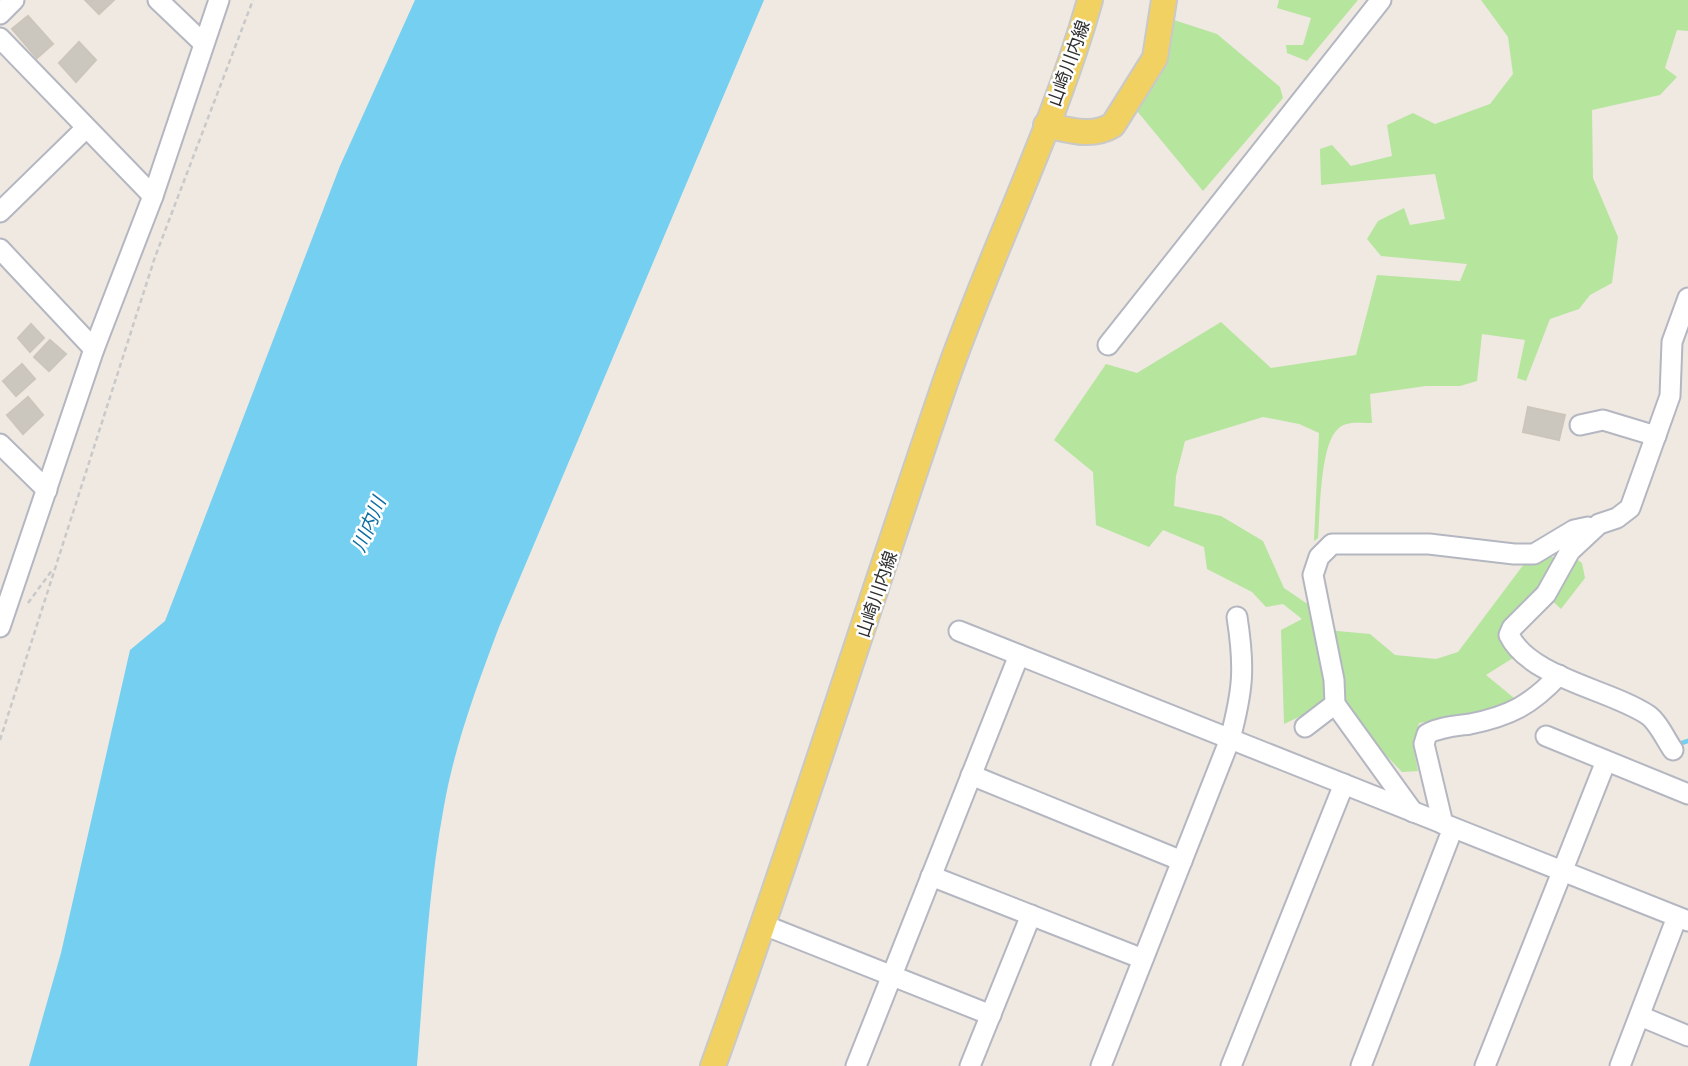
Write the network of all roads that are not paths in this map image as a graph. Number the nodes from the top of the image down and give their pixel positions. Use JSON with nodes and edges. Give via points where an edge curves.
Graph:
{"nodes":[{"id":1,"x":14,"y":0,"type":"edge"},
{"id":2,"x":158,"y":0,"type":"edge"},
{"id":3,"x":219,"y":0,"type":"edge"},
{"id":4,"x":1090,"y":0,"type":"edge"},
{"id":5,"x":1164,"y":0,"type":"edge"},
{"id":6,"x":1381,"y":0,"type":"edge"},
{"id":7,"x":0,"y":14,"type":"edge"},
{"id":8,"x":0,"y":38,"type":"edge"},
{"id":9,"x":203,"y":43,"type":"junction"},
{"id":10,"x":1046,"y":125,"type":"junction"},
{"id":11,"x":85,"y":129,"type":"junction"},
{"id":12,"x":153,"y":196,"type":"junction"},
{"id":13,"x":0,"y":212,"type":"edge"},
{"id":14,"x":0,"y":249,"type":"edge"},
{"id":15,"x":1688,"y":298,"type":"edge"},
{"id":16,"x":1108,"y":345,"type":"dead end"},
{"id":17,"x":94,"y":349,"type":"junction"},
{"id":18,"x":1580,"y":425,"type":"dead end"},
{"id":19,"x":1656,"y":436,"type":"junction"},
{"id":20,"x":0,"y":444,"type":"edge"},
{"id":21,"x":47,"y":490,"type":"junction"},
{"id":22,"x":1599,"y":524,"type":"junction"},
{"id":23,"x":1237,"y":617,"type":"dead end"},
{"id":24,"x":0,"y":626,"type":"edge"},
{"id":25,"x":959,"y":631,"type":"dead end"},
{"id":26,"x":1018,"y":655,"type":"junction"},
{"id":27,"x":1559,"y":675,"type":"junction"},
{"id":28,"x":1335,"y":704,"type":"junction"},
{"id":29,"x":1305,"y":727,"type":"dead end"},
{"id":30,"x":1546,"y":736,"type":"dead end"},
{"id":31,"x":1230,"y":739,"type":"junction"},
{"id":32,"x":1673,"y":750,"type":"dead end"},
{"id":33,"x":1606,"y":761,"type":"junction"},
{"id":34,"x":971,"y":775,"type":"junction"},
{"id":35,"x":1343,"y":785,"type":"junction"},
{"id":36,"x":1688,"y":794,"type":"edge"},
{"id":37,"x":1414,"y":812,"type":"junction"},
{"id":38,"x":1448,"y":826,"type":"junction"},
{"id":39,"x":1182,"y":861,"type":"junction"},
{"id":40,"x":1562,"y":872,"type":"junction"},
{"id":41,"x":931,"y":876,"type":"junction"},
{"id":42,"x":1031,"y":915,"type":"junction"},
{"id":43,"x":1682,"y":919,"type":"edge"},
{"id":44,"x":764,"y":925,"type":"junction"},
{"id":45,"x":1143,"y":959,"type":"junction"},
{"id":46,"x":892,"y":976,"type":"junction"},
{"id":47,"x":990,"y":1015,"type":"junction"},
{"id":48,"x":1640,"y":1016,"type":"junction"},
{"id":49,"x":1688,"y":1036,"type":"edge"},
{"id":50,"x":713,"y":1066,"type":"edge"},
{"id":51,"x":856,"y":1066,"type":"edge"},
{"id":52,"x":970,"y":1066,"type":"edge"},
{"id":53,"x":1101,"y":1066,"type":"edge"},
{"id":54,"x":1231,"y":1066,"type":"edge"},
{"id":55,"x":1361,"y":1066,"type":"edge"},
{"id":56,"x":1485,"y":1066,"type":"edge"},
{"id":57,"x":1620,"y":1066,"type":"edge"}],
"edges":[{"from":1,"to":7,"type":"street"},
{"from":2,"to":9,"type":"street"},
{"from":3,"to":9,"type":"street"},
{"from":4,"to":10,"type":"main road","name":"山崎川内線"},
{"from":5,"to":10,"type":"main road","name":"山崎川内線","via":[[1155,58],[1114,125],[1103,132],[1082,133]]},
{"from":6,"to":16,"type":"street"},
{"from":8,"to":11,"type":"street"},
{"from":9,"to":12,"type":"street"},
{"from":10,"to":44,"type":"main road","name":"山崎川内線","via":[[946,381]]},
{"from":11,"to":12,"type":"street"},
{"from":11,"to":13,"type":"street"},
{"from":12,"to":17,"type":"street"},
{"from":14,"to":17,"type":"street"},
{"from":15,"to":19,"type":"street","via":[[1672,342],[1670,396]]},
{"from":17,"to":21,"type":"street"},
{"from":18,"to":19,"type":"street","via":[[1604,420]]},
{"from":19,"to":22,"type":"street","via":[[1630,508]]},
{"from":20,"to":21,"type":"street"},
{"from":21,"to":24,"type":"street"},
{"from":22,"to":27,"type":"street","via":[[1570,551],[1551,588],[1509,635],[1523,654]]},
{"from":22,"to":28,"type":"street","via":[[1574,530],[1534,554],[1429,544],[1332,544],[1318,557],[1313,575]]},
{"from":23,"to":31,"type":"street","via":[[1242,695]]},
{"from":25,"to":26,"type":"street"},
{"from":26,"to":31,"type":"street"},
{"from":26,"to":34,"type":"street"},
{"from":27,"to":32,"type":"street","via":[[1650,716]]},
{"from":27,"to":38,"type":"street","via":[[1537,699],[1518,710],[1427,734],[1424,744]]},
{"from":28,"to":29,"type":"street"},
{"from":28,"to":37,"type":"street"},
{"from":30,"to":33,"type":"street"},
{"from":31,"to":35,"type":"street"},
{"from":31,"to":39,"type":"street"},
{"from":33,"to":36,"type":"street"},
{"from":33,"to":40,"type":"street"},
{"from":34,"to":39,"type":"street"},
{"from":34,"to":41,"type":"street"},
{"from":35,"to":37,"type":"street"},
{"from":35,"to":54,"type":"street"},
{"from":37,"to":38,"type":"street"},
{"from":38,"to":40,"type":"street"},
{"from":38,"to":55,"type":"street"},
{"from":39,"to":45,"type":"street"},
{"from":40,"to":43,"type":"street"},
{"from":40,"to":56,"type":"street"},
{"from":41,"to":42,"type":"street"},
{"from":41,"to":46,"type":"street"},
{"from":42,"to":45,"type":"street"},
{"from":42,"to":47,"type":"street"},
{"from":43,"to":48,"type":"street"},
{"from":44,"to":46,"type":"street"},
{"from":44,"to":50,"type":"main road","name":"山崎川内線"},
{"from":45,"to":53,"type":"street"},
{"from":46,"to":47,"type":"street"},
{"from":46,"to":51,"type":"street"},
{"from":47,"to":52,"type":"street"},
{"from":48,"to":49,"type":"street"},
{"from":48,"to":57,"type":"street"}]}
